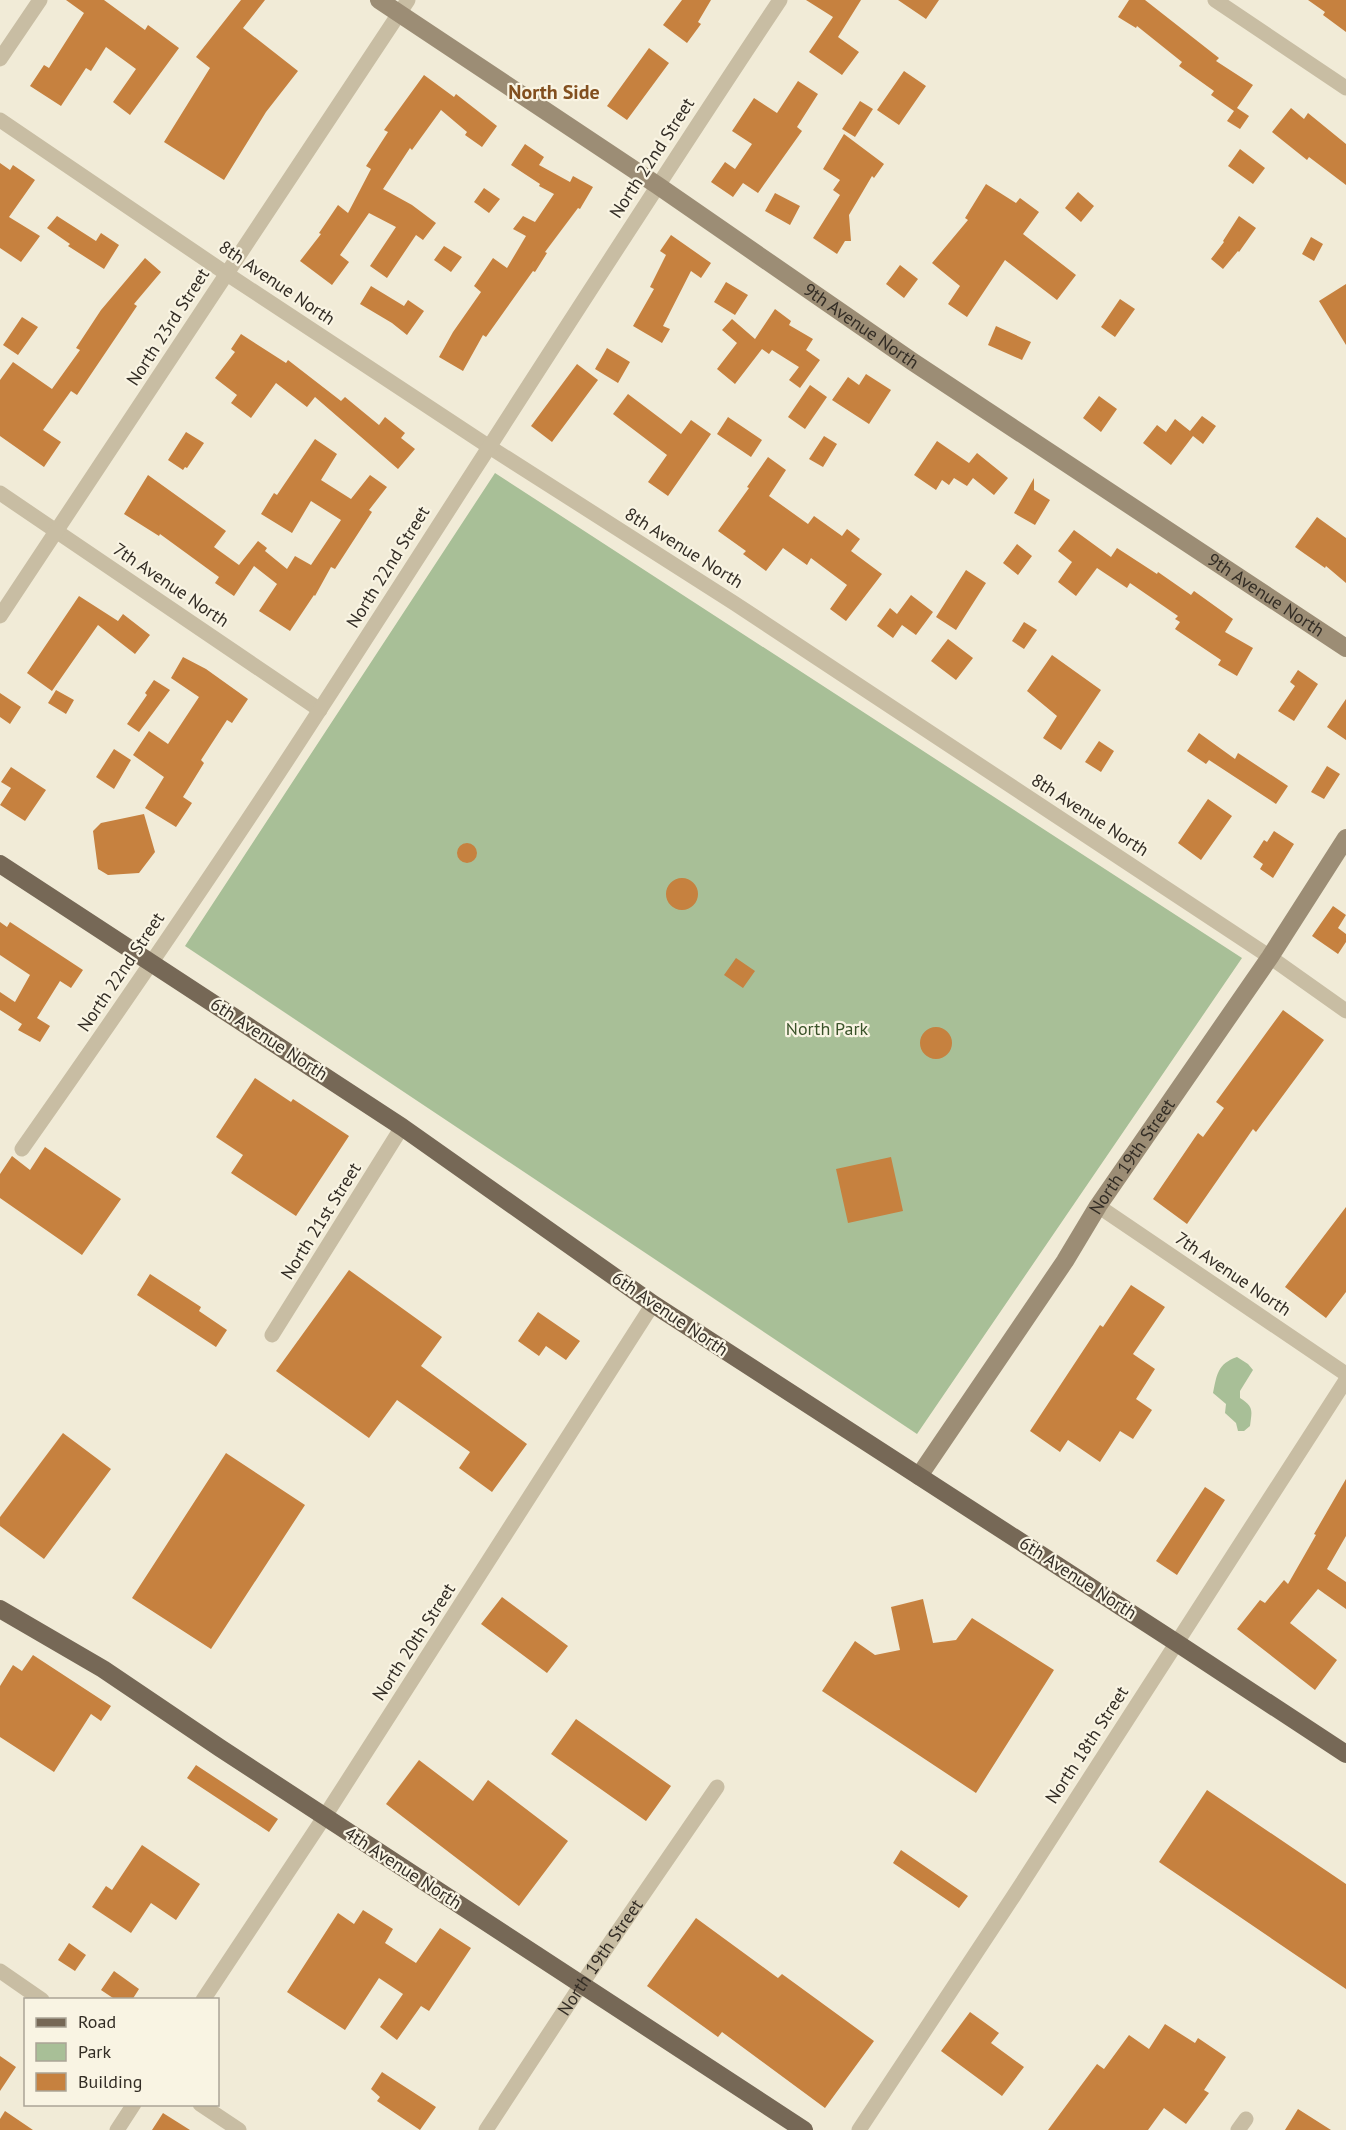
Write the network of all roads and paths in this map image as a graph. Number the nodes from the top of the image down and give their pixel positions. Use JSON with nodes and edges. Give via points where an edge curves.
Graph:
{"nodes":[{"id":1,"x":40,"y":0,"type":"edge"},
{"id":2,"x":379,"y":0,"type":"edge"},
{"id":3,"x":780,"y":0,"type":"edge"},
{"id":4,"x":1215,"y":0,"type":"edge"},
{"id":5,"x":403,"y":7,"type":"edge"},
{"id":6,"x":0,"y":58,"type":"edge"},
{"id":7,"x":1346,"y":87,"type":"edge"},
{"id":8,"x":0,"y":120,"type":"edge"},
{"id":9,"x":657,"y":185,"type":"junction"},
{"id":10,"x":227,"y":274,"type":"junction"},
{"id":11,"x":488,"y":446,"type":"junction"},
{"id":12,"x":0,"y":493,"type":"edge"},
{"id":13,"x":57,"y":530,"type":"junction"},
{"id":14,"x":0,"y":616,"type":"edge"},
{"id":15,"x":1346,"y":648,"type":"edge"},
{"id":16,"x":320,"y":710,"type":"junction"},
{"id":17,"x":1346,"y":838,"type":"edge"},
{"id":18,"x":0,"y":864,"type":"edge"},
{"id":19,"x":1270,"y":957,"type":"junction"},
{"id":20,"x":152,"y":963,"type":"junction"},
{"id":21,"x":1346,"y":1011,"type":"edge"},
{"id":22,"x":402,"y":1127,"type":"junction"},
{"id":23,"x":22,"y":1149,"type":"dead end"},
{"id":24,"x":1098,"y":1206,"type":"junction"},
{"id":25,"x":652,"y":1304,"type":"junction"},
{"id":26,"x":272,"y":1335,"type":"dead end"},
{"id":27,"x":1346,"y":1374,"type":"edge"},
{"id":28,"x":1346,"y":1380,"type":"edge"},
{"id":29,"x":919,"y":1476,"type":"junction"},
{"id":30,"x":0,"y":1609,"type":"edge"},
{"id":31,"x":1177,"y":1642,"type":"junction"},
{"id":32,"x":1346,"y":1754,"type":"edge"},
{"id":33,"x":717,"y":1787,"type":"dead end"},
{"id":34,"x":325,"y":1816,"type":"junction"},
{"id":35,"x":0,"y":1971,"type":"edge"},
{"id":36,"x":581,"y":1985,"type":"junction"},
{"id":37,"x":39,"y":1998,"type":"edge"},
{"id":38,"x":204,"y":1998,"type":"edge"},
{"id":39,"x":133,"y":2106,"type":"edge"},
{"id":40,"x":203,"y":2106,"type":"edge"},
{"id":41,"x":117,"y":2130,"type":"edge"},
{"id":42,"x":239,"y":2130,"type":"edge"},
{"id":43,"x":486,"y":2130,"type":"edge"},
{"id":44,"x":804,"y":2130,"type":"edge"},
{"id":45,"x":859,"y":2130,"type":"edge"}],
"edges":[{"from":1,"to":6,"type":"street"},
{"from":2,"to":5,"type":"street","name":"9th Avenue North"},
{"from":3,"to":9,"type":"street","name":"North 22nd Street"},
{"from":4,"to":7,"type":"street"},
{"from":5,"to":9,"type":"street","name":"9th Avenue North"},
{"from":5,"to":10,"type":"street","name":"North 23rd Street"},
{"from":8,"to":10,"type":"street","name":"8th Avenue North"},
{"from":9,"to":11,"type":"street","name":"North 22nd Street"},
{"from":9,"to":15,"type":"street","name":"9th Avenue North","via":[[913,362]]},
{"from":10,"to":11,"type":"street","name":"8th Avenue North"},
{"from":10,"to":13,"type":"street","name":"North 23rd Street"},
{"from":11,"to":16,"type":"street","name":"North 22nd Street"},
{"from":11,"to":19,"type":"street","name":"8th Avenue North","via":[[734,603]]},
{"from":12,"to":13,"type":"street","name":"7th Avenue North"},
{"from":13,"to":14,"type":"street","name":"North 23rd Street"},
{"from":13,"to":16,"type":"street","name":"7th Avenue North"},
{"from":16,"to":20,"type":"street","name":"North 22nd Street"},
{"from":17,"to":19,"type":"street","name":"North 19th Street"},
{"from":18,"to":20,"type":"main road","name":"6th Avenue North"},
{"from":19,"to":21,"type":"street","name":"8th Avenue North"},
{"from":19,"to":24,"type":"street","name":"North 19th Street"},
{"from":20,"to":22,"type":"main road","name":"6th Avenue North"},
{"from":20,"to":23,"type":"street","name":"North 22nd Street"},
{"from":22,"to":25,"type":"main road","name":"6th Avenue North"},
{"from":22,"to":26,"type":"street","name":"North 21st Street"},
{"from":24,"to":27,"type":"street","name":"7th Avenue North"},
{"from":24,"to":29,"type":"street","name":"North 19th Street"},
{"from":25,"to":29,"type":"main road","name":"6th Avenue North"},
{"from":25,"to":34,"type":"street","name":"North 20th Street"},
{"from":28,"to":31,"type":"street","name":"North 18th Street"},
{"from":29,"to":31,"type":"main road","name":"6th Avenue North"},
{"from":30,"to":34,"type":"main road","name":"4th Avenue North","via":[[103,1669]]},
{"from":31,"to":32,"type":"main road","name":"6th Avenue North"},
{"from":31,"to":45,"type":"street","name":"North 18th Street"},
{"from":33,"to":36,"type":"street","name":"North 19th Street"},
{"from":34,"to":36,"type":"main road","name":"4th Avenue North"},
{"from":34,"to":38,"type":"street","name":"North 20th Street"},
{"from":35,"to":37,"type":"street"},
{"from":36,"to":43,"type":"street","name":"North 19th Street"},
{"from":36,"to":44,"type":"main road","name":"4th Avenue North"},
{"from":39,"to":41,"type":"street"},
{"from":40,"to":42,"type":"street"}]}
